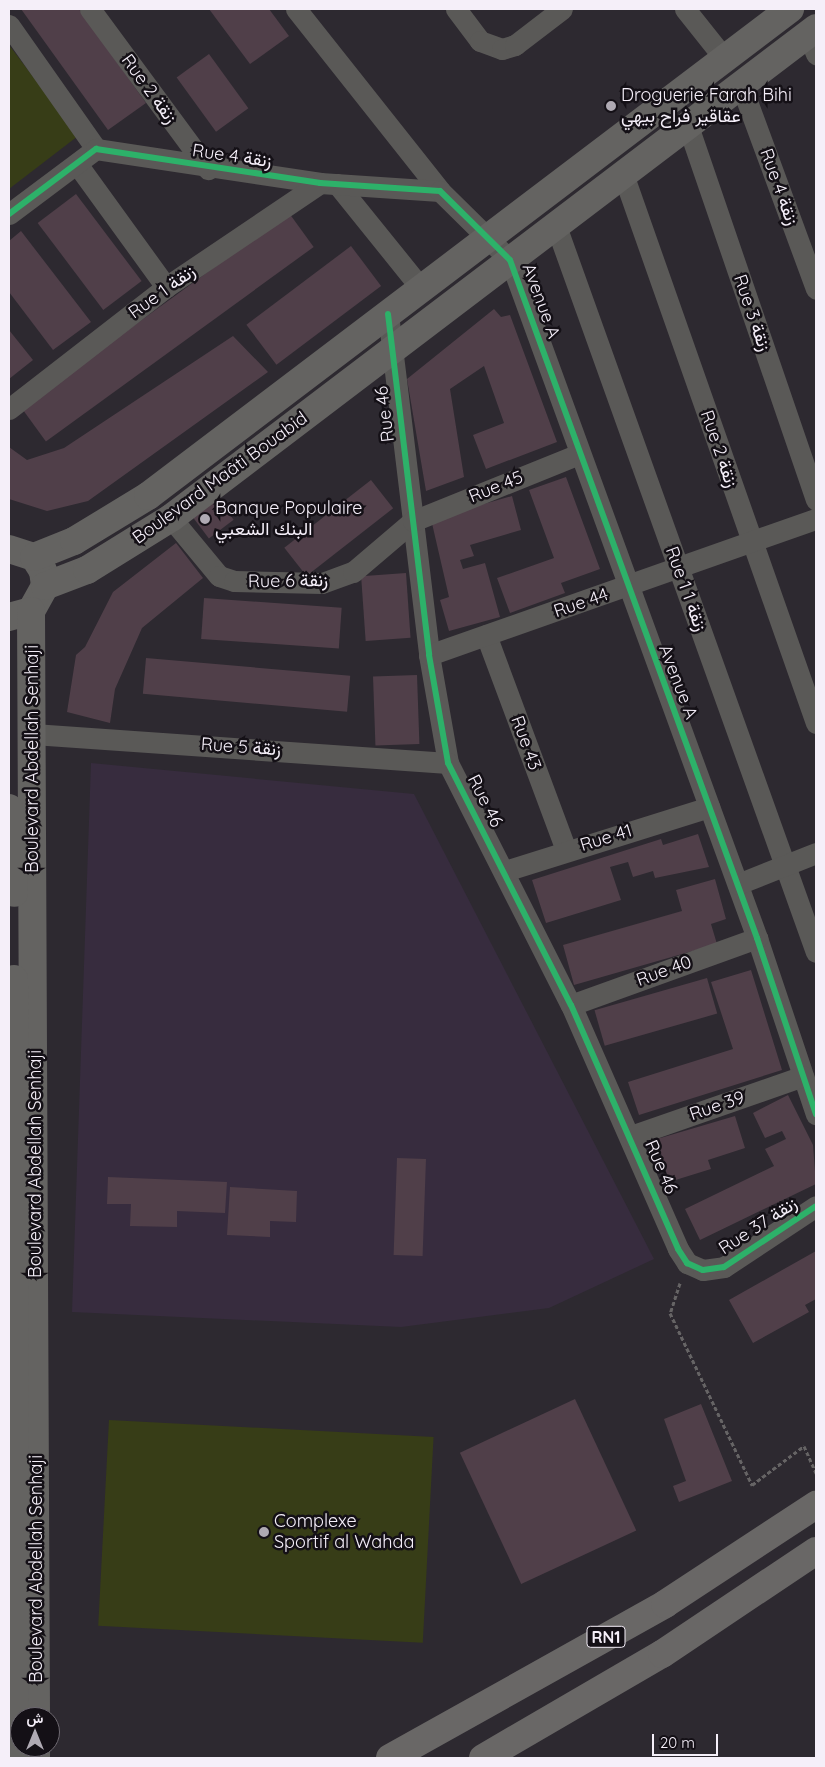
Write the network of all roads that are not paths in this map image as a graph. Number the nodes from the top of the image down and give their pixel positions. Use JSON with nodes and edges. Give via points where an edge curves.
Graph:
{"nodes":[{"id":1,"x":90,"y":9,"type":"edge"},
{"id":2,"x":296,"y":9,"type":"edge"},
{"id":3,"x":456,"y":9,"type":"edge"},
{"id":4,"x":562,"y":9,"type":"edge"},
{"id":5,"x":685,"y":9,"type":"edge"},
{"id":6,"x":790,"y":9,"type":"edge"},
{"id":7,"x":9,"y":25,"type":"edge"},
{"id":8,"x":814,"y":39,"type":"edge"},
{"id":9,"x":724,"y":58,"type":"junction"},
{"id":10,"x":741,"y":85,"type":"junction"},
{"id":11,"x":688,"y":126,"type":"junction"},
{"id":12,"x":96,"y":149,"type":"junction"},
{"id":13,"x":76,"y":164,"type":"junction"},
{"id":14,"x":208,"y":169,"type":"junction"},
{"id":15,"x":623,"y":174,"type":"junction"},
{"id":16,"x":329,"y":184,"type":"junction"},
{"id":17,"x":440,"y":191,"type":"junction"},
{"id":18,"x":9,"y":214,"type":"edge"},
{"id":19,"x":556,"y":226,"type":"junction"},
{"id":20,"x":484,"y":238,"type":"junction"},
{"id":21,"x":510,"y":260,"type":"junction"},
{"id":22,"x":166,"y":287,"type":"junction"},
{"id":23,"x":421,"y":288,"type":"junction"},
{"id":24,"x":816,"y":289,"type":"edge"},
{"id":25,"x":388,"y":314,"type":"junction"},
{"id":26,"x":392,"y":350,"type":"junction"},
{"id":27,"x":9,"y":408,"type":"edge"},
{"id":28,"x":580,"y":454,"type":"junction"},
{"id":29,"x":816,"y":500,"type":"edge"},
{"id":30,"x":171,"y":518,"type":"junction"},
{"id":31,"x":816,"y":519,"type":"edge"},
{"id":32,"x":413,"y":520,"type":"junction"},
{"id":33,"x":752,"y":543,"type":"junction"},
{"id":34,"x":15,"y":551,"type":"edge"},
{"id":35,"x":679,"y":570,"type":"junction"},
{"id":36,"x":626,"y":588,"type":"junction"},
{"id":37,"x":31,"y":604,"type":"edge"},
{"id":38,"x":486,"y":636,"type":"junction"},
{"id":39,"x":429,"y":655,"type":"junction"},
{"id":40,"x":816,"y":723,"type":"edge"},
{"id":41,"x":33,"y":734,"type":"junction"},
{"id":42,"x":448,"y":763,"type":"junction"},
{"id":43,"x":709,"y":807,"type":"junction"},
{"id":44,"x":9,"y":808,"type":"edge"},
{"id":45,"x":566,"y":850,"type":"junction"},
{"id":46,"x":816,"y":853,"type":"edge"},
{"id":47,"x":785,"y":865,"type":"junction"},
{"id":48,"x":18,"y":871,"type":"edge"},
{"id":49,"x":504,"y":871,"type":"junction"},
{"id":50,"x":738,"y":884,"type":"junction"},
{"id":51,"x":757,"y":938,"type":"junction"},
{"id":52,"x":816,"y":952,"type":"edge"},
{"id":53,"x":571,"y":1005,"type":"junction"},
{"id":54,"x":803,"y":1076,"type":"junction"},
{"id":55,"x":816,"y":1114,"type":"edge"},
{"id":56,"x":631,"y":1136,"type":"junction"},
{"id":57,"x":816,"y":1206,"type":"edge"},
{"id":58,"x":687,"y":1263,"type":"joint"},
{"id":59,"x":816,"y":1505,"type":"edge"},
{"id":60,"x":816,"y":1552,"type":"edge"},
{"id":61,"x":662,"y":1654,"type":"junction"},
{"id":62,"x":36,"y":1707,"type":"edge"},
{"id":63,"x":15,"y":1758,"type":"edge"},
{"id":64,"x":390,"y":1758,"type":"edge"},
{"id":65,"x":483,"y":1758,"type":"edge"},
{"id":66,"x":507,"y":1758,"type":"edge"}],
"edges":[{"from":1,"to":14,"type":"street","name":"Rue 2 زنقة"},
{"from":2,"to":17,"type":"street"},
{"from":3,"to":4,"type":"street","via":[[480,41],[502,49],[515,45]]},
{"from":5,"to":9,"type":"street"},
{"from":6,"to":9,"type":"street","name":"Boulevard Maâti Bouabid"},
{"from":7,"to":12,"type":"street"},
{"from":8,"to":10,"type":"street","name":"Boulevard Maâti Bouabid"},
{"from":9,"to":20,"type":"street","name":"Boulevard Maâti Bouabid"},
{"from":10,"to":11,"type":"street","name":"Boulevard Maâti Bouabid"},
{"from":10,"to":24,"type":"street","name":"Rue 4 زنقة"},
{"from":11,"to":15,"type":"street","name":"Boulevard Maâti Bouabid"},
{"from":11,"to":29,"type":"street","name":"Rue 3 زنقة"},
{"from":12,"to":13,"type":"street"},
{"from":12,"to":14,"type":"street","name":"Rue 4 زنقة"},
{"from":13,"to":18,"type":"street"},
{"from":13,"to":22,"type":"street"},
{"from":14,"to":16,"type":"street","name":"Rue 4 زنقة"},
{"from":15,"to":19,"type":"street","name":"Boulevard Maâti Bouabid"},
{"from":15,"to":33,"type":"street","name":"Rue 2 زنقة"},
{"from":16,"to":17,"type":"street","name":"Rue 4 زنقة"},
{"from":16,"to":22,"type":"street","name":"Rue 1 زنقة"},
{"from":16,"to":23,"type":"street"},
{"from":17,"to":20,"type":"street"},
{"from":19,"to":21,"type":"street","name":"Boulevard Maâti Bouabid"},
{"from":19,"to":35,"type":"street","name":"Rue 1 زنقة 1"},
{"from":20,"to":21,"type":"street"},
{"from":20,"to":23,"type":"street","name":"Boulevard Maâti Bouabid"},
{"from":21,"to":26,"type":"street","name":"Boulevard Maâti Bouabid"},
{"from":21,"to":28,"type":"street","name":"Avenue A"},
{"from":22,"to":27,"type":"street","name":"Rue 1 زنقة"},
{"from":23,"to":25,"type":"street","name":"Boulevard Maâti Bouabid"},
{"from":25,"to":26,"type":"street","name":"Rue 46"},
{"from":25,"to":34,"type":"street","name":"Boulevard Maâti Bouabid","via":[[148,496],[74,541]]},
{"from":26,"to":30,"type":"street","name":"Boulevard Maâti Bouabid"},
{"from":26,"to":32,"type":"street","name":"Rue 46"},
{"from":28,"to":32,"type":"street","name":"Rue 45"},
{"from":28,"to":36,"type":"street","name":"Avenue A"},
{"from":30,"to":32,"type":"street","name":"Rue 6 زنقة","via":[[219,576],[234,581],[322,583],[353,572]]},
{"from":30,"to":37,"type":"street","name":"Boulevard Maâti Bouabid"},
{"from":31,"to":33,"type":"street","name":"Rue 44"},
{"from":32,"to":39,"type":"street","name":"Rue 46"},
{"from":33,"to":35,"type":"street","name":"Rue 44"},
{"from":33,"to":40,"type":"street","name":"Rue 2 زنقة"},
{"from":34,"to":37,"type":"street","name":"Boulevard Abdellah Senhaji","via":[[43,571]]},
{"from":35,"to":36,"type":"street","name":"Rue 44"},
{"from":35,"to":47,"type":"street","name":"Rue 1 زنقة 1"},
{"from":36,"to":38,"type":"street","name":"Rue 44"},
{"from":36,"to":43,"type":"street","name":"Avenue A"},
{"from":37,"to":41,"type":"street","name":"Boulevard Abdellah Senhaji"},
{"from":38,"to":39,"type":"street","name":"Rue 44"},
{"from":38,"to":45,"type":"street","name":"Rue 43"},
{"from":39,"to":42,"type":"street","name":"Rue 46"},
{"from":41,"to":42,"type":"street","name":"Rue 5 زنقة"},
{"from":41,"to":48,"type":"street","name":"Boulevard Abdellah Senhaji"},
{"from":42,"to":49,"type":"street","name":"Rue 46"},
{"from":43,"to":45,"type":"street","name":"Rue 41"},
{"from":43,"to":50,"type":"street","name":"Avenue A"},
{"from":44,"to":48,"type":"street","name":"Boulevard Abdellah Senhaji"},
{"from":45,"to":49,"type":"street","name":"Rue 41"},
{"from":46,"to":47,"type":"street"},
{"from":47,"to":50,"type":"street"},
{"from":47,"to":52,"type":"street","name":"Rue 1 زنقة 1"},
{"from":48,"to":62,"type":"street","name":"Boulevard Abdellah Senhaji"},
{"from":48,"to":63,"type":"street","name":"Boulevard Abdellah Senhaji"},
{"from":49,"to":53,"type":"street","name":"Rue 46"},
{"from":50,"to":51,"type":"street","name":"Avenue A"},
{"from":51,"to":53,"type":"street","name":"Rue 40"},
{"from":51,"to":54,"type":"street","name":"Avenue A"},
{"from":53,"to":56,"type":"street","name":"Rue 46"},
{"from":54,"to":55,"type":"street","name":"Avenue A"},
{"from":54,"to":56,"type":"street","name":"Rue 39"},
{"from":56,"to":58,"type":"street","name":"Rue 46"},
{"from":57,"to":58,"type":"street","name":"Rue 37 زنقة","via":[[724,1267],[703,1270]]},
{"from":59,"to":64,"type":"highway","number":"RN1","via":[[665,1604]]},
{"from":60,"to":61,"type":"highway","number":"RN1"},
{"from":61,"to":65,"type":"highway","number":"RN1"},
{"from":61,"to":66,"type":"highway"}]}
